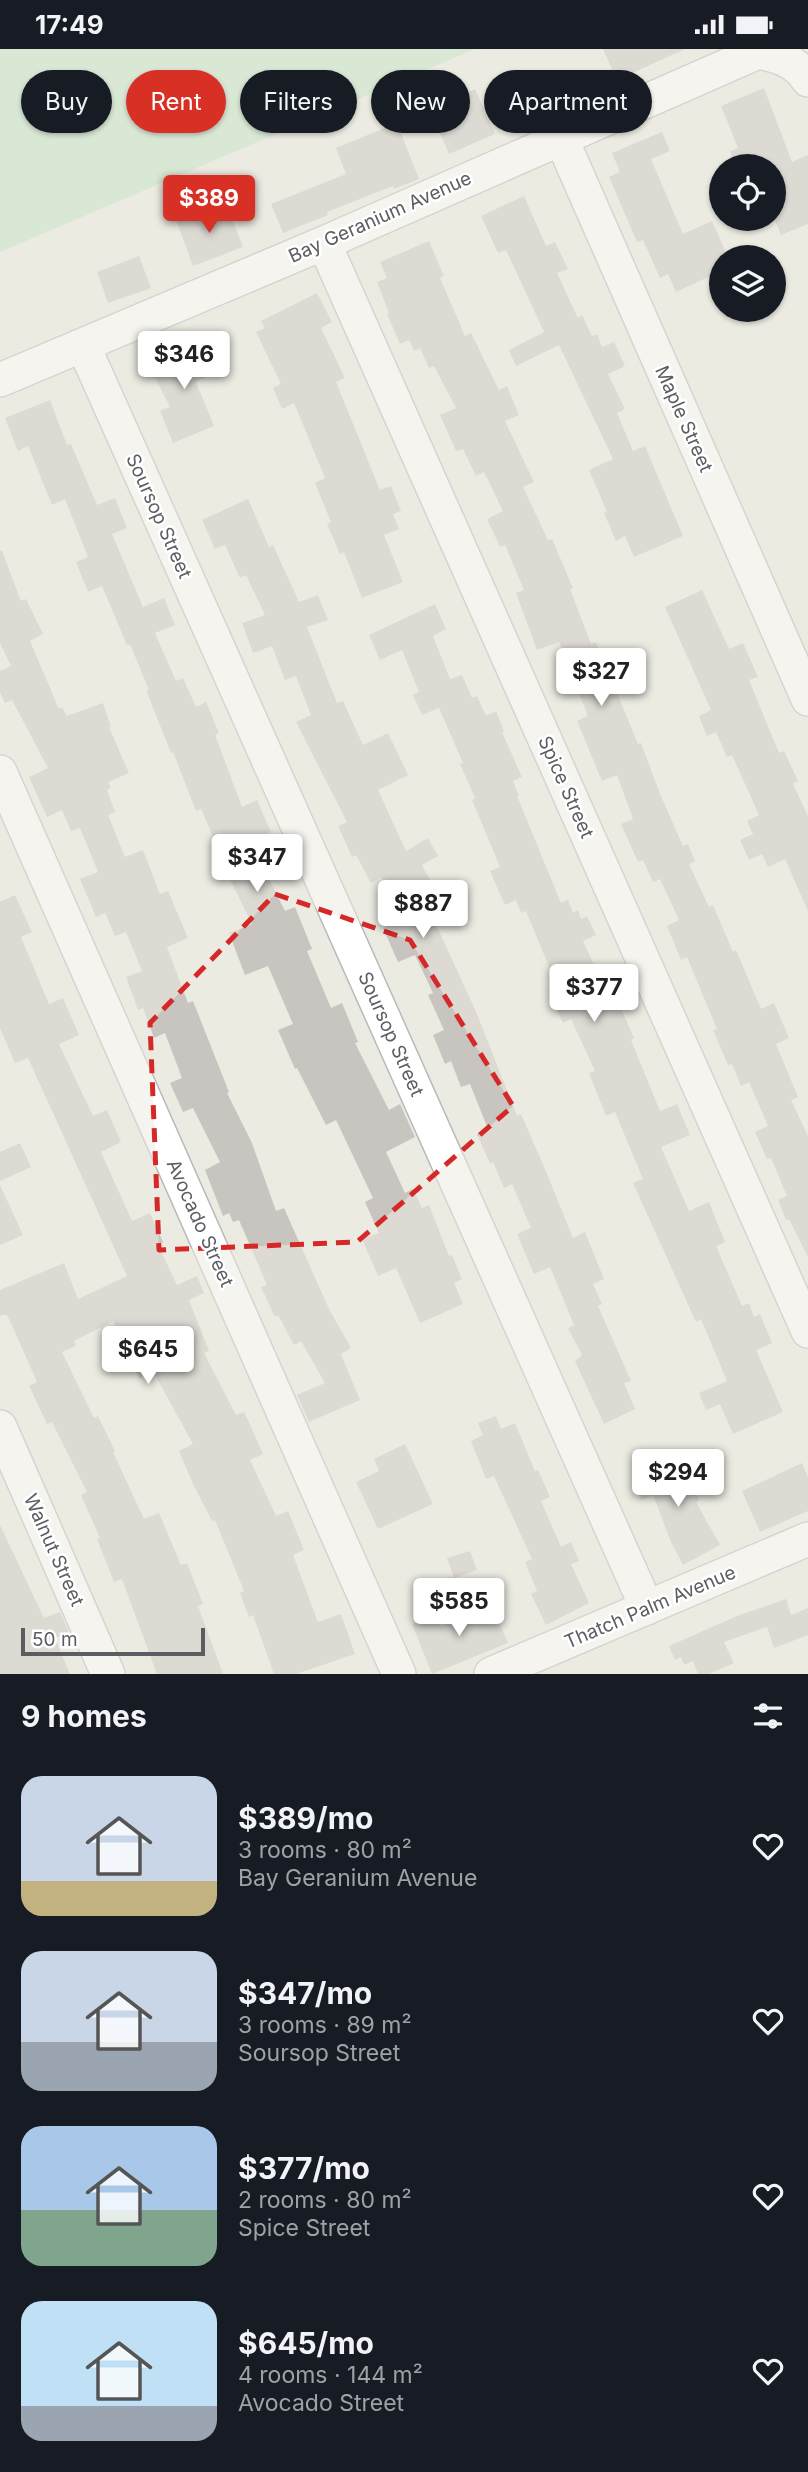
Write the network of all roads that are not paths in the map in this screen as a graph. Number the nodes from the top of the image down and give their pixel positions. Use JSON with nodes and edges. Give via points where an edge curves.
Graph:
{"nodes":[{"id":1,"x":808,"y":80,"type":"edge"},
{"id":2,"x":561,"y":138,"type":"junction"},
{"id":3,"x":324,"y":243,"type":"junction"},
{"id":4,"x":83,"y":345,"type":"junction"},
{"id":5,"x":0,"y":380,"type":"edge"},
{"id":6,"x":808,"y":699,"type":"edge"},
{"id":7,"x":0,"y":772,"type":"edge"},
{"id":8,"x":808,"y":1331,"type":"edge"},
{"id":9,"x":0,"y":1427,"type":"edge"},
{"id":10,"x":808,"y":1539,"type":"edge"},
{"id":11,"x":647,"y":1608,"type":"junction"},
{"id":12,"x":108,"y":1674,"type":"edge"},
{"id":13,"x":399,"y":1674,"type":"edge"},
{"id":14,"x":491,"y":1674,"type":"edge"}],
"edges":[{"from":1,"to":2,"type":"street","name":"Bay Geranium Avenue","via":[[794,63],[758,52]]},
{"from":2,"to":3,"type":"street","name":"Bay Geranium Avenue"},
{"from":2,"to":6,"type":"street","name":"Maple Street"},
{"from":3,"to":4,"type":"street","name":"Bay Geranium Avenue"},
{"from":3,"to":8,"type":"street","name":"Spice Street"},
{"from":4,"to":5,"type":"street","name":"Bay Geranium Avenue"},
{"from":4,"to":11,"type":"street","name":"Soursop Street"},
{"from":7,"to":13,"type":"street","name":"Avocado Street"},
{"from":9,"to":12,"type":"street","name":"Walnut Street"},
{"from":10,"to":11,"type":"street","name":"Thatch Palm Avenue"},
{"from":11,"to":14,"type":"street","name":"Thatch Palm Avenue"}]}
